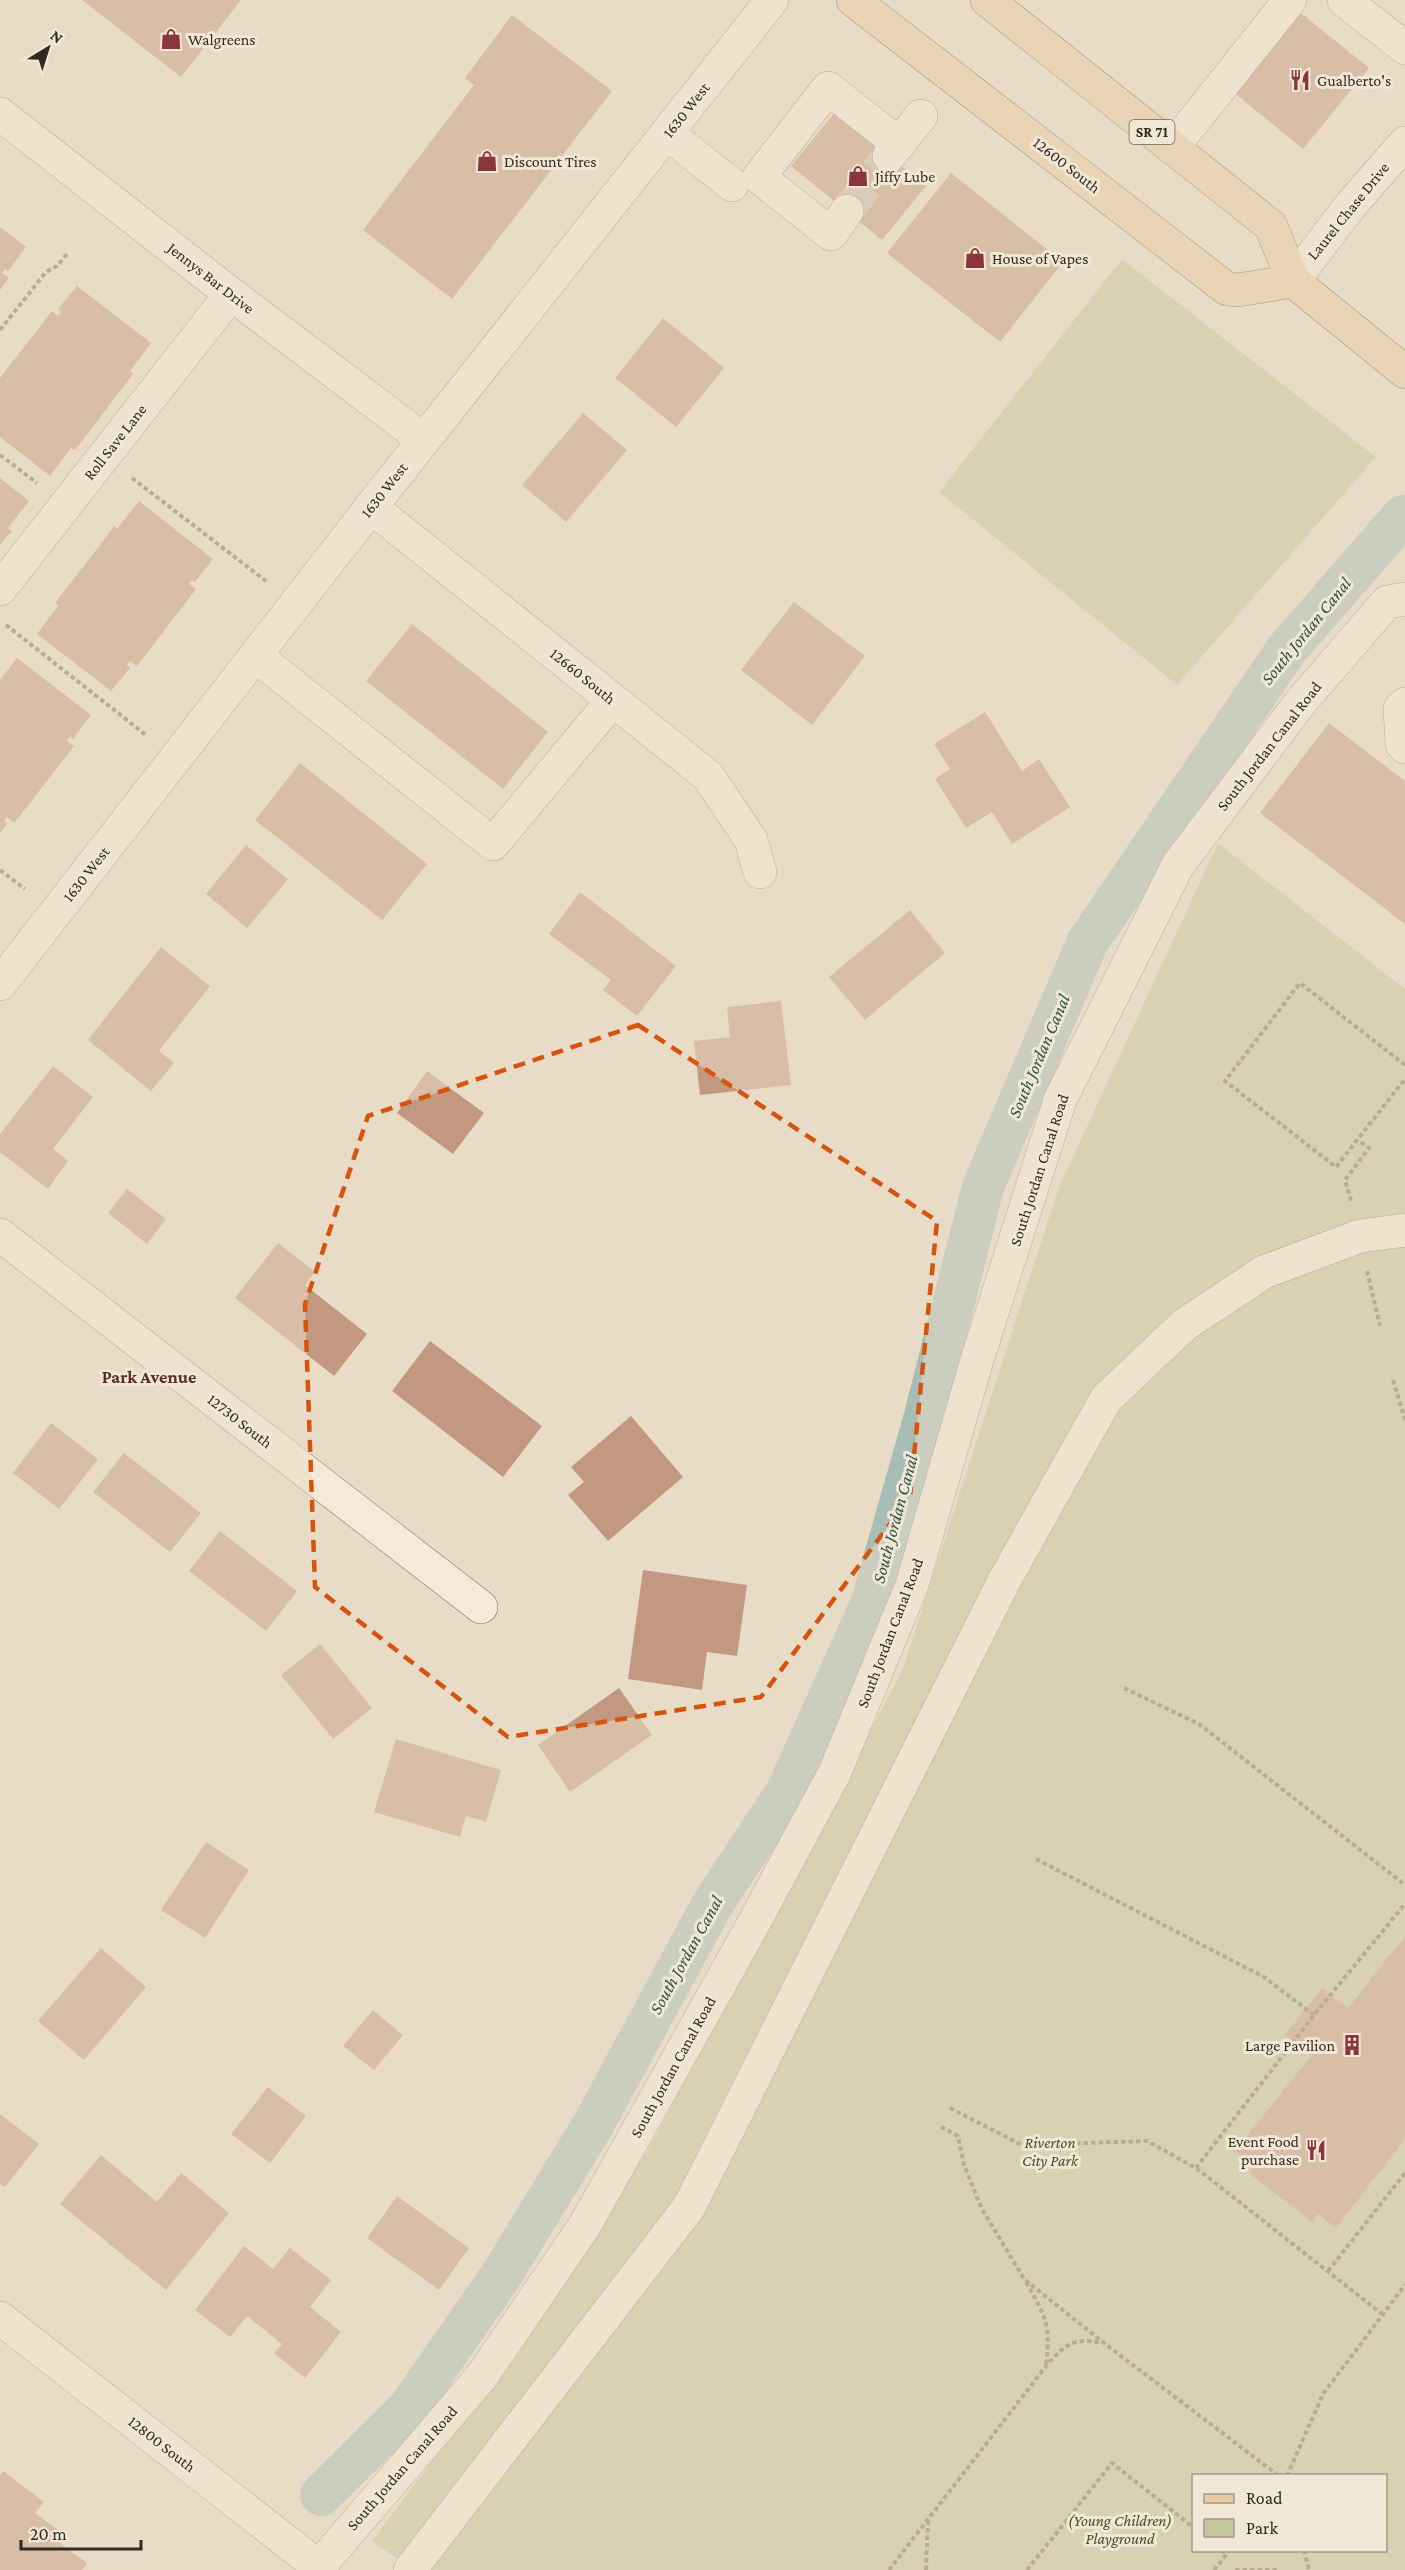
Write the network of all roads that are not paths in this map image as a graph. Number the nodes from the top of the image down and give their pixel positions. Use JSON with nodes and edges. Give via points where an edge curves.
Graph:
{"nodes":[{"id":1,"x":772,"y":0,"type":"edge"},
{"id":2,"x":853,"y":0,"type":"edge"},
{"id":3,"x":987,"y":0,"type":"edge"},
{"id":4,"x":1290,"y":0,"type":"edge"},
{"id":5,"x":1344,"y":0,"type":"edge"},
{"id":6,"x":1405,"y":48,"type":"edge"},
{"id":7,"x":0,"y":114,"type":"edge"},
{"id":8,"x":921,"y":116,"type":"dead end"},
{"id":9,"x":667,"y":133,"type":"junction"},
{"id":10,"x":1405,"y":143,"type":"edge"},
{"id":11,"x":1172,"y":148,"type":"junction"},
{"id":12,"x":745,"y":181,"type":"junction"},
{"id":13,"x":847,"y":212,"type":"tunnel mouth"},
{"id":14,"x":1293,"y":282,"type":"junction"},
{"id":15,"x":231,"y":294,"type":"junction"},
{"id":16,"x":1405,"y":372,"type":"edge"},
{"id":17,"x":424,"y":440,"type":"junction"},
{"id":18,"x":371,"y":507,"type":"junction"},
{"id":19,"x":0,"y":589,"type":"edge"},
{"id":20,"x":1405,"y":599,"type":"edge"},
{"id":21,"x":256,"y":656,"type":"junction"},
{"id":22,"x":613,"y":700,"type":"junction"},
{"id":23,"x":1405,"y":704,"type":"edge"},
{"id":24,"x":1405,"y":747,"type":"edge"},
{"id":25,"x":760,"y":872,"type":"dead end"},
{"id":26,"x":0,"y":984,"type":"edge"},
{"id":27,"x":1405,"y":1230,"type":"edge"},
{"id":28,"x":0,"y":1235,"type":"edge"},
{"id":29,"x":481,"y":1607,"type":"dead end"},
{"id":30,"x":0,"y":2318,"type":"edge"},
{"id":31,"x":320,"y":2569,"type":"edge"},
{"id":32,"x":410,"y":2570,"type":"edge"}],
"edges":[{"from":1,"to":9,"type":"street","name":"1630 West"},
{"from":2,"to":14,"type":"main road","name":"12600 South","via":[[1227,289]]},
{"from":3,"to":11,"type":"main road","number":"SR 71"},
{"from":4,"to":11,"type":"street"},
{"from":5,"to":6,"type":"street"},
{"from":7,"to":15,"type":"street","name":"Jennys Bar Drive"},
{"from":8,"to":12,"type":"street","via":[[894,150],[828,88]]},
{"from":9,"to":12,"type":"street"},
{"from":9,"to":17,"type":"street","name":"1630 West"},
{"from":10,"to":14,"type":"street","name":"Laurel Chase Drive","via":[[1356,198]]},
{"from":11,"to":14,"type":"main road","number":"SR 71","via":[[1271,226]]},
{"from":12,"to":13,"type":"street","via":[[831,234]]},
{"from":14,"to":16,"type":"main road","number":"SR 71"},
{"from":15,"to":17,"type":"street","name":"Jennys Bar Drive"},
{"from":15,"to":19,"type":"street","name":"Roll Save Lane"},
{"from":17,"to":18,"type":"street","name":"1630 West"},
{"from":18,"to":21,"type":"street","name":"1630 West"},
{"from":18,"to":22,"type":"street","name":"12660 South"},
{"from":20,"to":31,"type":"street","name":"South Jordan Canal Road","via":[[1387,602],[1307,695],[1178,865],[1060,1100],[977,1360],[912,1585],[836,1772],[585,2225],[482,2376]]},
{"from":21,"to":22,"type":"street","via":[[493,844]]},
{"from":21,"to":26,"type":"street","name":"1630 West"},
{"from":22,"to":25,"type":"street","name":"12660 South","via":[[708,776],[751,840]]},
{"from":23,"to":24,"type":"street","via":[[1400,709]]},
{"from":27,"to":32,"type":"street","via":[[1360,1236],[1264,1272],[1184,1325],[1106,1399],[1004,1581],[689,2207]]},
{"from":28,"to":29,"type":"street","name":"12730 South"},
{"from":30,"to":31,"type":"street","name":"12800 South"}]}
